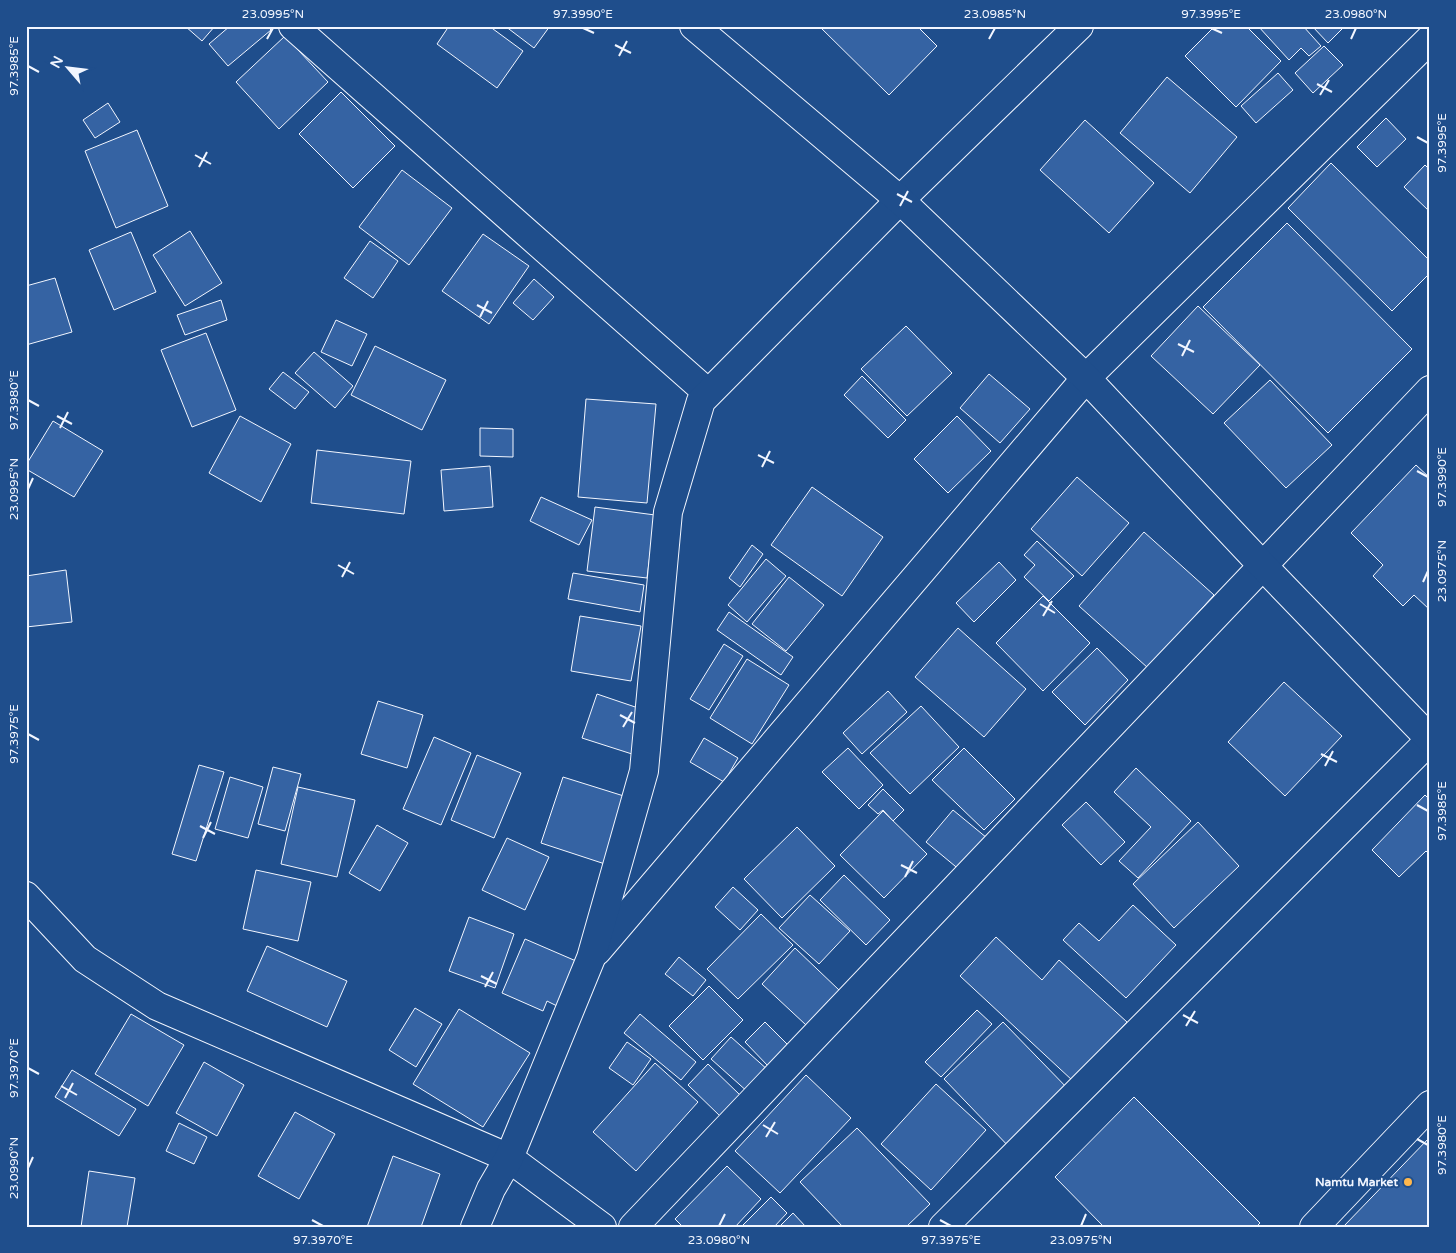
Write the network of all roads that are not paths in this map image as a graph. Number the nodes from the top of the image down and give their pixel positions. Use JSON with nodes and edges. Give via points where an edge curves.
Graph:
{"nodes":[{"id":1,"x":293,"y":26,"type":"edge"},
{"id":2,"x":694,"y":26,"type":"edge"},
{"id":3,"x":1079,"y":26,"type":"edge"},
{"id":4,"x":1430,"y":39,"type":"edge"},
{"id":5,"x":900,"y":200,"type":"junction"},
{"id":6,"x":1086,"y":378,"type":"junction"},
{"id":7,"x":1430,"y":390,"type":"edge"},
{"id":8,"x":708,"y":393,"type":"junction"},
{"id":9,"x":1262,"y":566,"type":"junction"},
{"id":10,"x":1430,"y":739,"type":"edge"},
{"id":11,"x":26,"y":896,"type":"edge"},
{"id":12,"x":591,"y":958,"type":"junction"},
{"id":13,"x":1430,"y":1105,"type":"edge"},
{"id":14,"x":509,"y":1158,"type":"junction"},
{"id":15,"x":475,"y":1227,"type":"edge"},
{"id":16,"x":602,"y":1227,"type":"edge"},
{"id":17,"x":633,"y":1227,"type":"edge"},
{"id":18,"x":943,"y":1227,"type":"edge"},
{"id":19,"x":1314,"y":1227,"type":"edge"}],
"edges":[{"from":1,"to":8,"type":"street"},
{"from":2,"to":5,"type":"street"},
{"from":3,"to":5,"type":"street"},
{"from":4,"to":6,"type":"street"},
{"from":5,"to":6,"type":"street"},
{"from":5,"to":8,"type":"street"},
{"from":6,"to":9,"type":"street"},
{"from":6,"to":12,"type":"street"},
{"from":7,"to":9,"type":"street"},
{"from":8,"to":12,"type":"street","via":[[701,401],[668,512],[644,771]]},
{"from":9,"to":10,"type":"street"},
{"from":9,"to":17,"type":"street"},
{"from":10,"to":18,"type":"street"},
{"from":11,"to":14,"type":"street","via":[[85,959],[157,1006]]},
{"from":12,"to":14,"type":"street"},
{"from":13,"to":19,"type":"street"},
{"from":14,"to":15,"type":"street"},
{"from":14,"to":16,"type":"street"}]}
